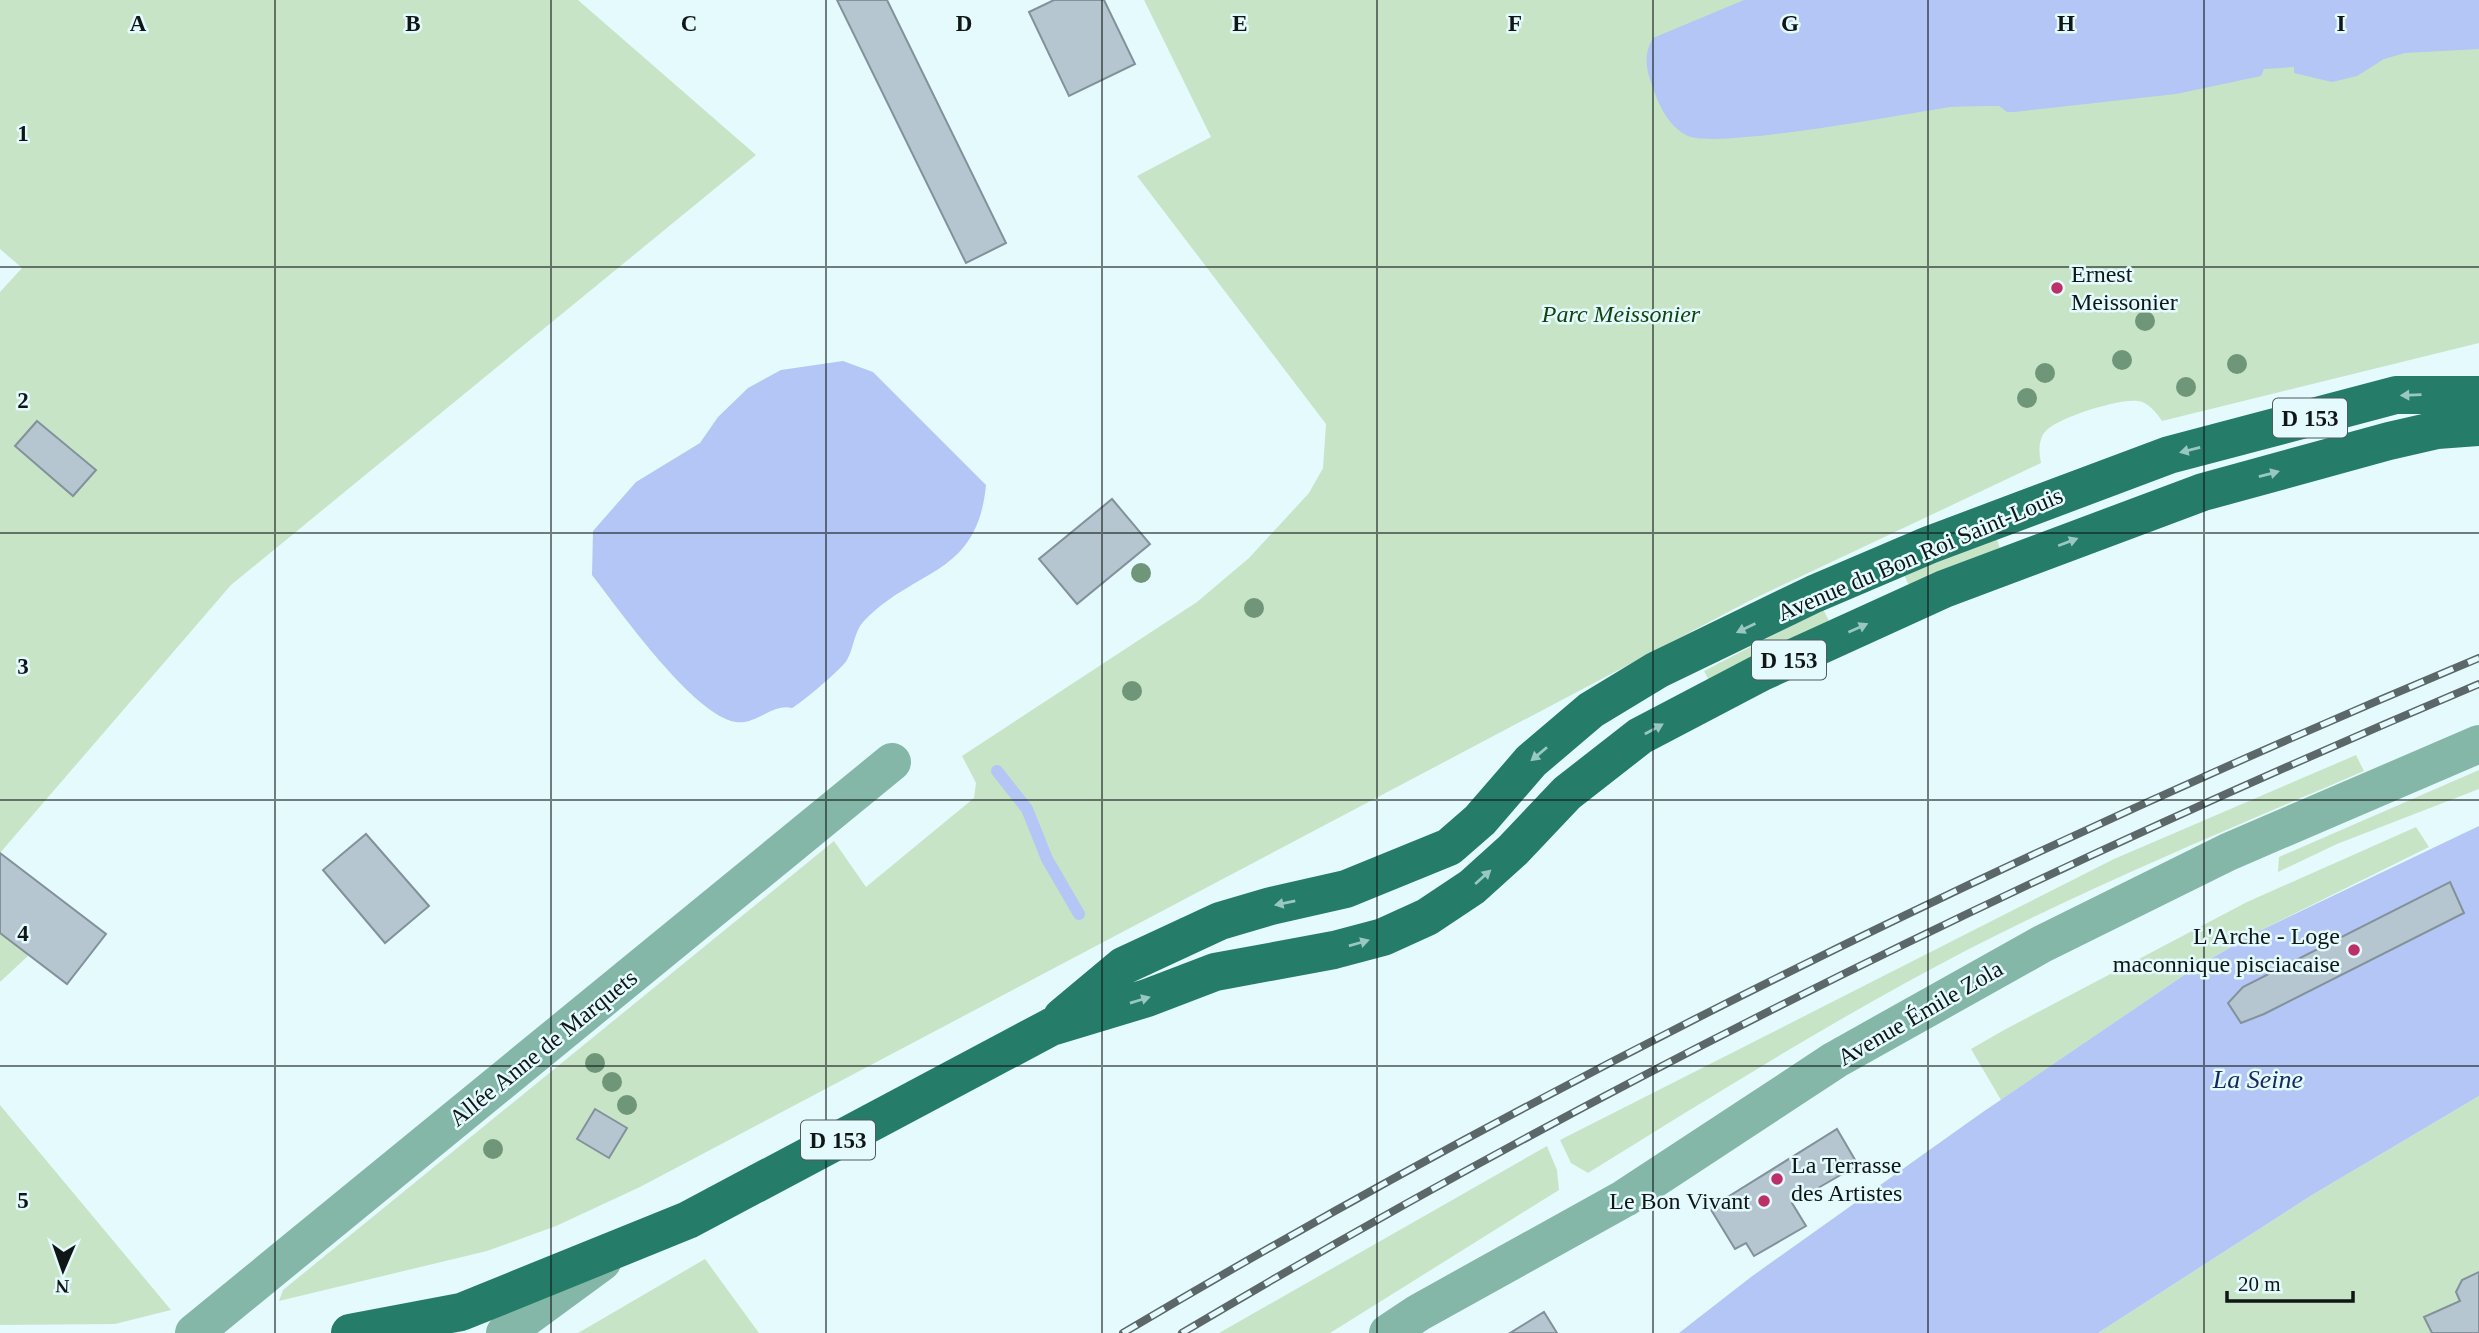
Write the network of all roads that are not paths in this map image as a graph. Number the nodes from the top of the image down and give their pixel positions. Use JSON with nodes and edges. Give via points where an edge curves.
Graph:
{"nodes":[{"id":1,"x":2479,"y":395,"type":"edge"},
{"id":2,"x":2479,"y":427,"type":"edge"},
{"id":3,"x":2479,"y":744,"type":"edge"},
{"id":4,"x":892,"y":762,"type":"dead end"},
{"id":5,"x":1051,"y":1027,"type":"junction"},
{"id":6,"x":623,"y":1247,"type":"junction"},
{"id":7,"x":194,"y":1333,"type":"edge"},
{"id":8,"x":350,"y":1333,"type":"edge"},
{"id":9,"x":505,"y":1333,"type":"edge"},
{"id":10,"x":1388,"y":1333,"type":"edge"}],
"edges":[{"from":1,"to":5,"type":"main road","name":"Avenue du Bon Roi Saint-Louis","number":"D 153","one_way":true,"via":[[2396,395],[2169,455],[1929,545],[1815,594],[1657,670],[1591,710],[1531,761],[1480,820],[1449,847],[1346,889],[1220,921],[1158,949],[1123,965]]},
{"from":5,"to":2,"type":"main road","name":"Avenue du Bon Roi Saint-Louis","number":"D 153","one_way":true,"via":[[1215,972],[1383,937],[1427,917],[1472,887],[1567,793],[1640,736],[1762,672],[1944,589],[2203,492],[2389,441]]},
{"from":3,"to":10,"type":"street","name":"Avenue Émile Zola","via":[[2228,852],[2042,944],[1835,1060],[1625,1198]]},
{"from":4,"to":7,"type":"street","name":"Allée Anne de Marquets"},
{"from":5,"to":6,"type":"main road","name":"Avenue du Bon Roi Saint-Louis","number":"D 153","via":[[688,1220]]},
{"from":6,"to":8,"type":"main road","name":"Avenue du Bon Roi Saint-Louis","number":"D 153","via":[[461,1312]]},
{"from":6,"to":9,"type":"street"}]}
